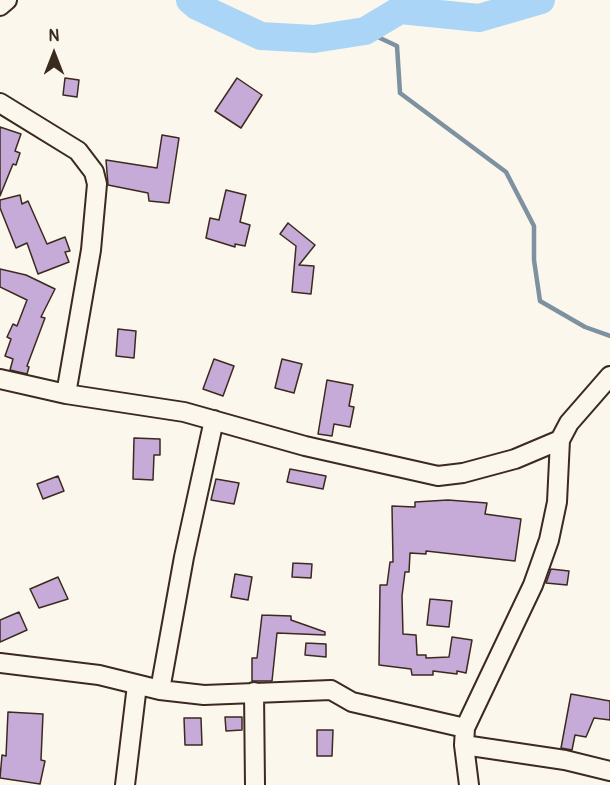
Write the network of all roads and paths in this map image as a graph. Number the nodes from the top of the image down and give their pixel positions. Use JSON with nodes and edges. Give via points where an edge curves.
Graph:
{"nodes":[{"id":1,"x":7,"y":0,"type":"edge"},
{"id":2,"x":0,"y":6,"type":"edge"},
{"id":3,"x":0,"y":103,"type":"edge"},
{"id":4,"x":610,"y":376,"type":"edge"},
{"id":5,"x":0,"y":379,"type":"edge"},
{"id":6,"x":66,"y":394,"type":"junction"},
{"id":7,"x":214,"y":420,"type":"junction"},
{"id":8,"x":560,"y":440,"type":"junction"},
{"id":9,"x":0,"y":663,"type":"edge"},
{"id":10,"x":137,"y":685,"type":"junction"},
{"id":11,"x":160,"y":690,"type":"junction"},
{"id":12,"x":254,"y":692,"type":"junction"},
{"id":13,"x":464,"y":737,"type":"junction"},
{"id":14,"x":610,"y":771,"type":"edge"},
{"id":15,"x":125,"y":785,"type":"edge"},
{"id":16,"x":255,"y":785,"type":"edge"},
{"id":17,"x":469,"y":785,"type":"edge"}],
"edges":[{"from":1,"to":2,"type":"street"},
{"from":3,"to":6,"type":"street","via":[[78,152],[91,166],[97,184],[86,285]]},
{"from":4,"to":8,"type":"street","via":[[569,423]]},
{"from":5,"to":6,"type":"street"},
{"from":6,"to":7,"type":"street"},
{"from":7,"to":8,"type":"street","via":[[305,446],[438,476],[515,459]]},
{"from":7,"to":11,"type":"street"},
{"from":8,"to":13,"type":"street","via":[[549,540]]},
{"from":9,"to":10,"type":"street","via":[[99,675]]},
{"from":10,"to":11,"type":"street"},
{"from":10,"to":15,"type":"street"},
{"from":11,"to":12,"type":"street","via":[[204,695]]},
{"from":12,"to":13,"type":"street","via":[[331,690],[352,702]]},
{"from":12,"to":16,"type":"street"},
{"from":13,"to":14,"type":"street"},
{"from":13,"to":17,"type":"street"}]}
